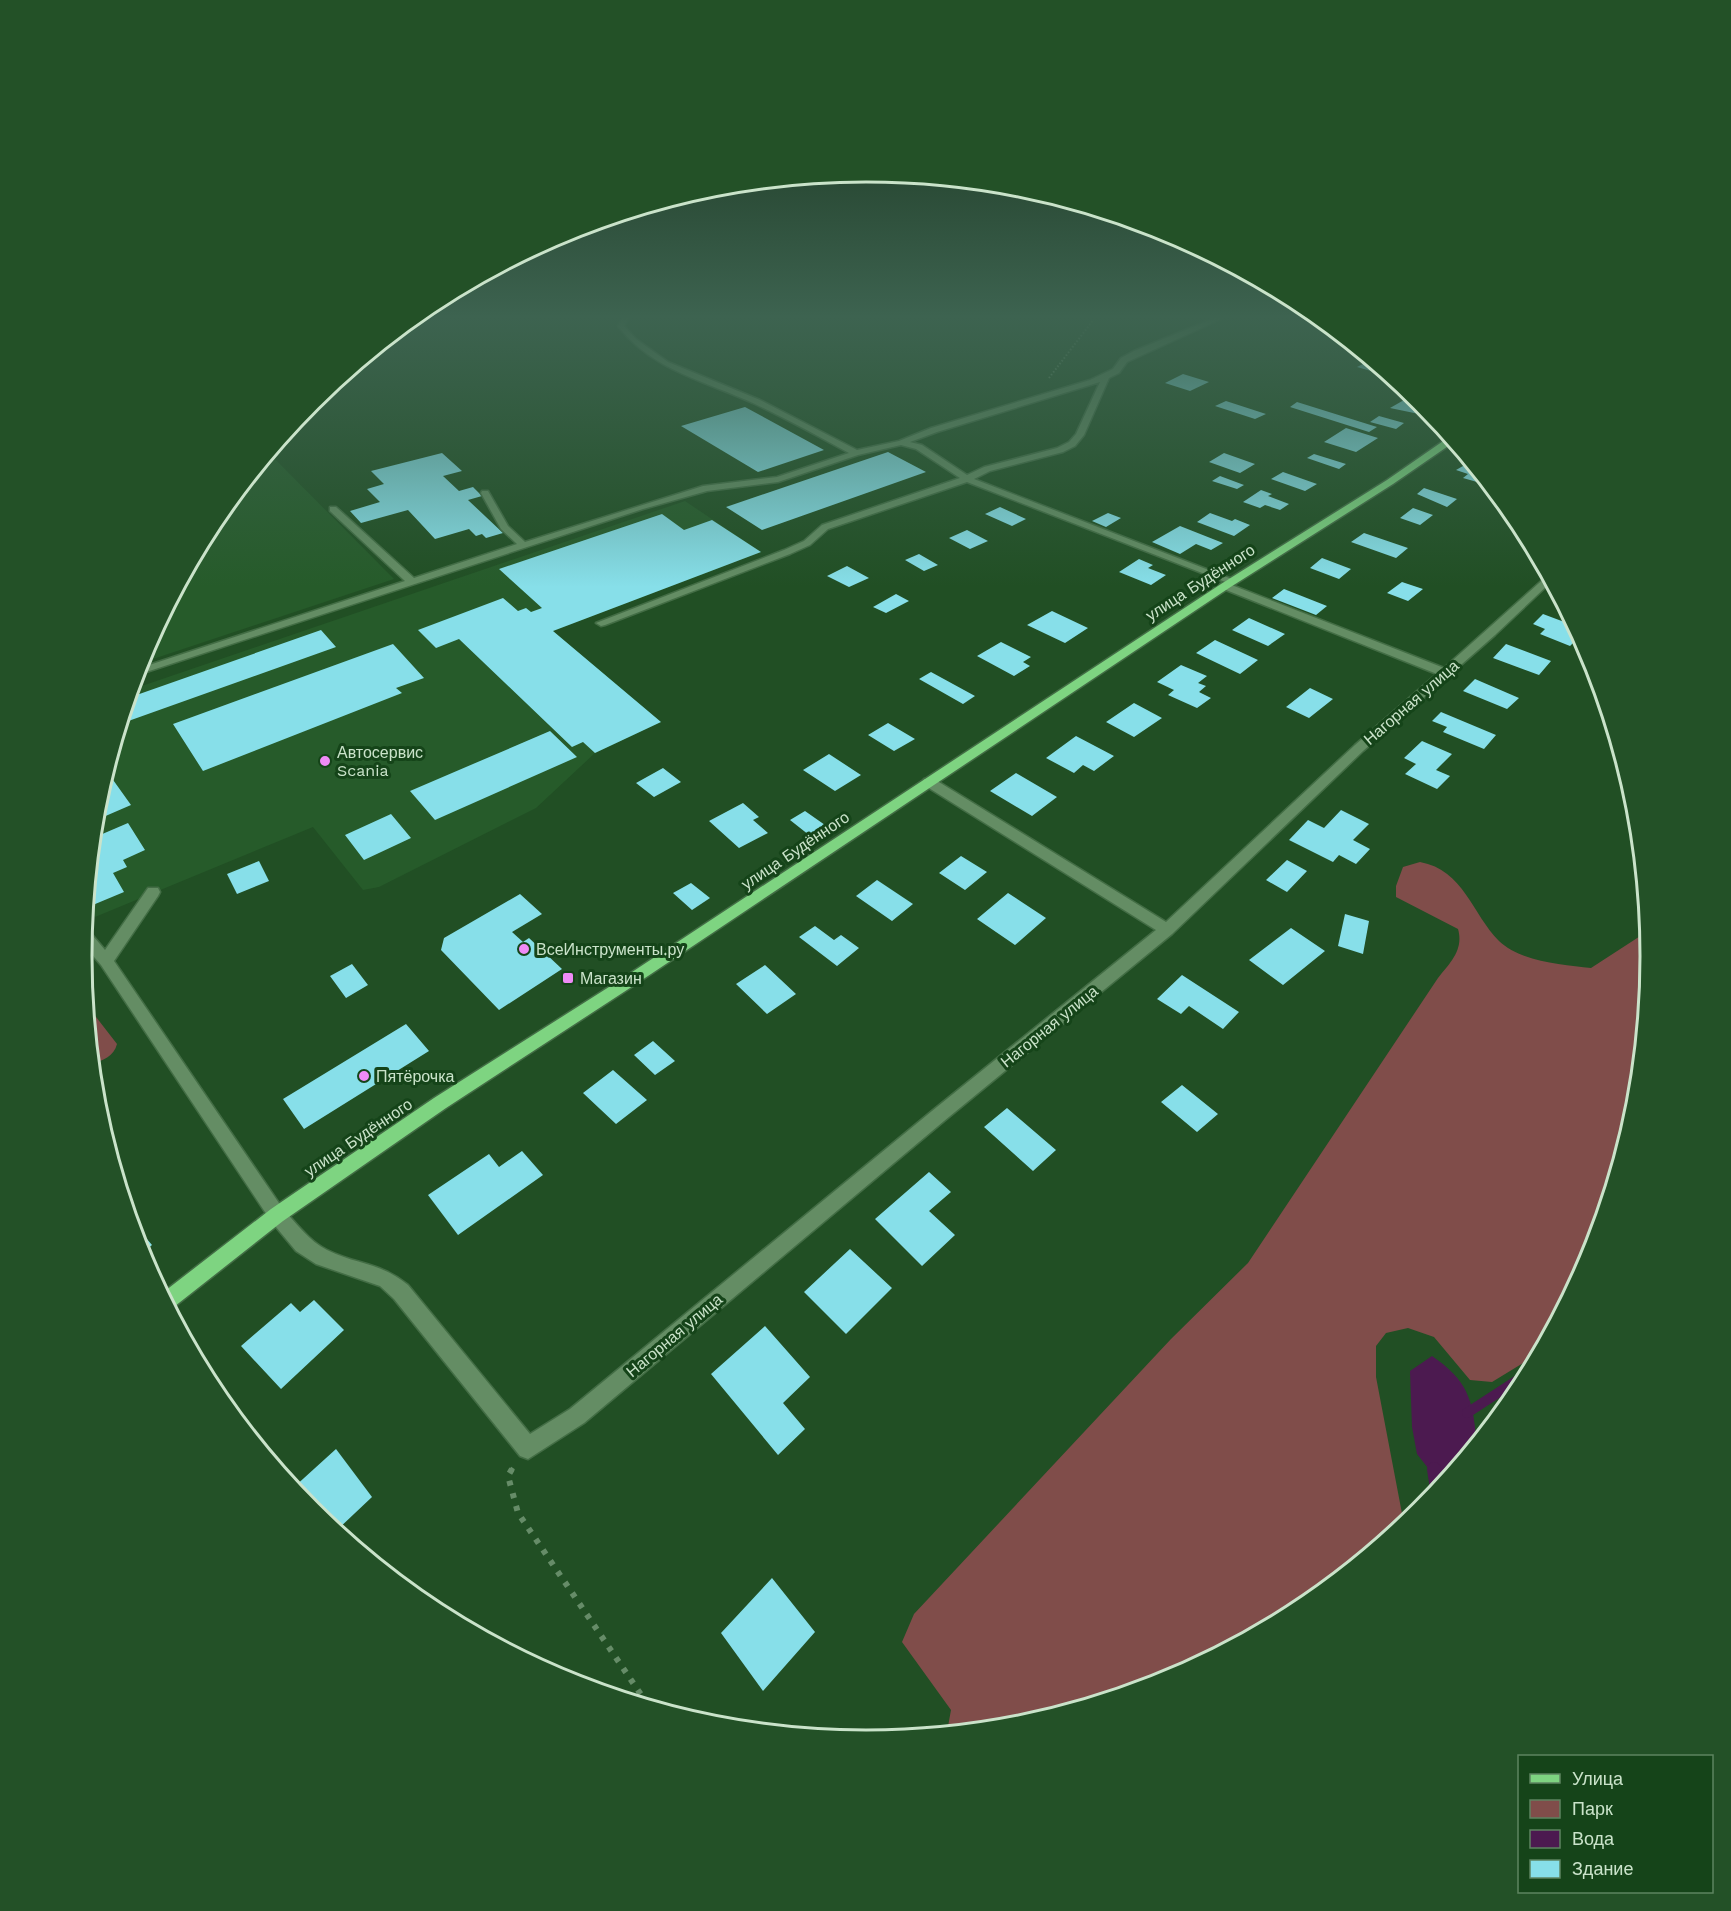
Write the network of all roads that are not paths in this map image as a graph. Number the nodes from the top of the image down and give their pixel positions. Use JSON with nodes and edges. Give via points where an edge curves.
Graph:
{"nodes":[{"id":1,"x":768,"y":408,"type":"edge"},
{"id":2,"x":1006,"y":408,"type":"edge"},
{"id":3,"x":1092,"y":408,"type":"edge"},
{"id":4,"x":901,"y":443,"type":"junction"},
{"id":5,"x":1446,"y":443,"type":"edge"},
{"id":6,"x":856,"y":453,"type":"junction"},
{"id":7,"x":967,"y":479,"type":"junction"},
{"id":8,"x":485,"y":493,"type":"dead end"},
{"id":9,"x":646,"y":496,"type":"dead end"},
{"id":10,"x":640,"y":507,"type":"junction"},
{"id":11,"x":333,"y":509,"type":"dead end"},
{"id":12,"x":523,"y":545,"type":"junction"},
{"id":13,"x":412,"y":582,"type":"junction"},
{"id":14,"x":1228,"y":583,"type":"junction"},
{"id":15,"x":1544,"y":583,"type":"edge"},
{"id":16,"x":601,"y":623,"type":"dead end"},
{"id":17,"x":146,"y":669,"type":"edge"},
{"id":18,"x":1443,"y":672,"type":"junction"},
{"id":19,"x":929,"y":782,"type":"junction"},
{"id":20,"x":153,"y":892,"type":"dead end"},
{"id":21,"x":1167,"y":930,"type":"junction"},
{"id":22,"x":92,"y":945,"type":"edge"},
{"id":23,"x":106,"y":961,"type":"junction"},
{"id":24,"x":277,"y":1215,"type":"junction"},
{"id":25,"x":171,"y":1298,"type":"edge"}],
"edges":[{"from":1,"to":6,"type":"street"},
{"from":2,"to":4,"type":"street"},
{"from":3,"to":7,"type":"street","via":[[1072,444],[987,469]]},
{"from":4,"to":6,"type":"street"},
{"from":4,"to":7,"type":"street","via":[[919,447]]},
{"from":5,"to":14,"type":"main road","name":"улица Будённого"},
{"from":6,"to":10,"type":"street","via":[[778,479],[706,489]]},
{"from":7,"to":14,"type":"street"},
{"from":7,"to":16,"type":"street","via":[[825,527],[807,543],[787,552]]},
{"from":8,"to":12,"type":"street","via":[[504,527]]},
{"from":9,"to":10,"type":"street"},
{"from":10,"to":12,"type":"street"},
{"from":11,"to":13,"type":"street"},
{"from":12,"to":13,"type":"street"},
{"from":13,"to":17,"type":"street"},
{"from":14,"to":18,"type":"street"},
{"from":14,"to":19,"type":"main road","name":"улица Будённого"},
{"from":15,"to":18,"type":"street","name":"Нагорная улица"},
{"from":18,"to":21,"type":"street","name":"Нагорная улица"},
{"from":19,"to":21,"type":"street"},
{"from":19,"to":24,"type":"main road","name":"улица Будённого","via":[[440,1103]]},
{"from":20,"to":23,"type":"street"},
{"from":21,"to":24,"type":"street","name":"Нагорная улица","via":[[577,1416],[528,1448],[401,1292],[386,1279],[323,1258],[303,1245]]},
{"from":22,"to":23,"type":"street"},
{"from":23,"to":24,"type":"street"},
{"from":24,"to":25,"type":"main road","name":"улица Будённого"}]}
